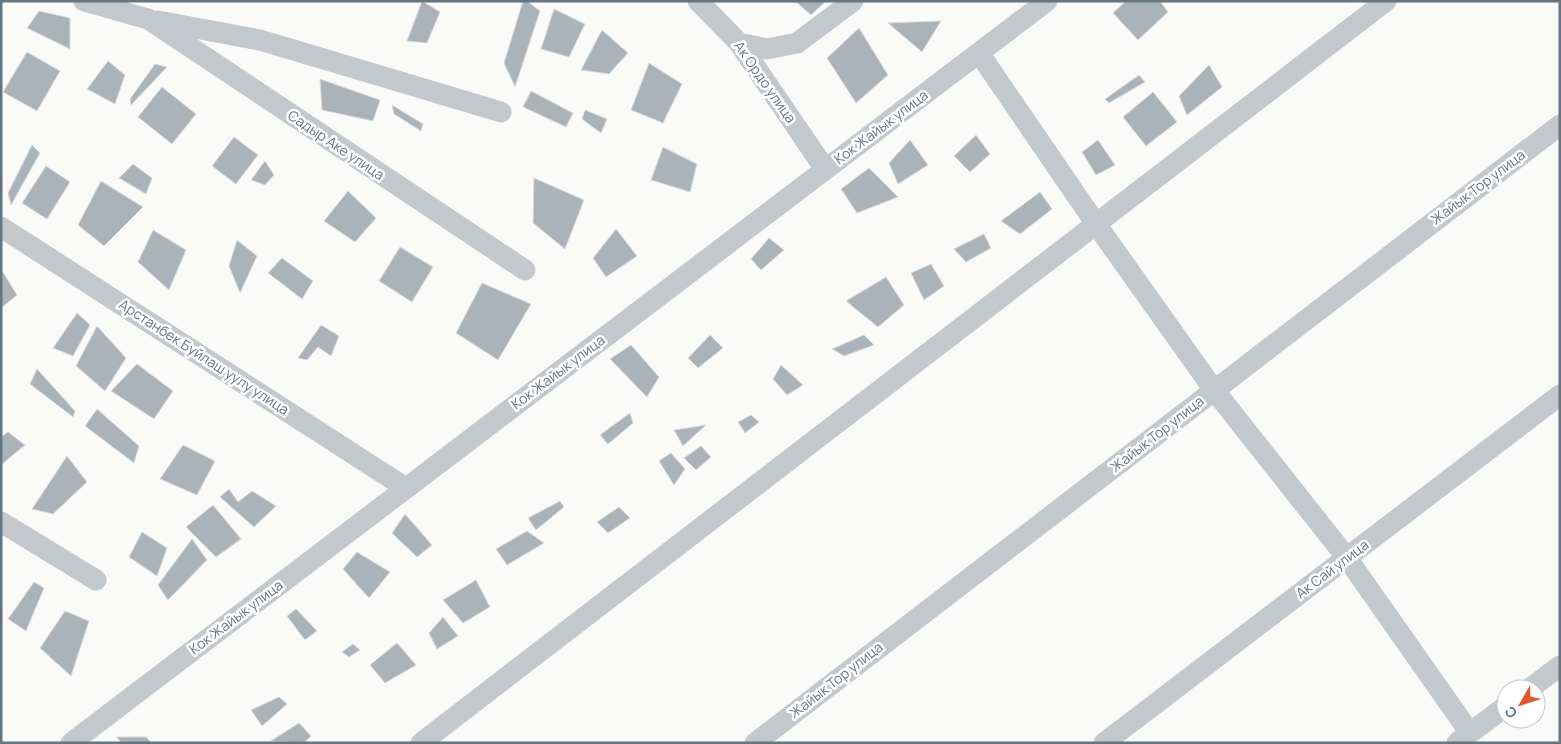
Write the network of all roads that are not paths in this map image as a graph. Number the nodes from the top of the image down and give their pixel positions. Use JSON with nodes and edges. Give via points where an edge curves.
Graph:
{"nodes":[{"id":1,"x":84,"y":1,"type":"edge"},
{"id":2,"x":698,"y":1,"type":"edge"},
{"id":3,"x":853,"y":1,"type":"edge"},
{"id":4,"x":1046,"y":1,"type":"edge"},
{"id":5,"x":1386,"y":1,"type":"edge"},
{"id":6,"x":148,"y":19,"type":"junction"},
{"id":7,"x":739,"y":43,"type":"junction"},
{"id":8,"x":979,"y":52,"type":"junction"},
{"id":9,"x":501,"y":112,"type":"dead end"},
{"id":10,"x":1560,"y":125,"type":"edge"},
{"id":11,"x":825,"y":169,"type":"junction"},
{"id":12,"x":1096,"y":224,"type":"junction"},
{"id":13,"x":1,"y":227,"type":"edge"},
{"id":14,"x":525,"y":270,"type":"dead end"},
{"id":15,"x":1214,"y":390,"type":"junction"},
{"id":16,"x":1560,"y":395,"type":"edge"},
{"id":17,"x":406,"y":488,"type":"junction"},
{"id":18,"x":1,"y":522,"type":"edge"},
{"id":19,"x":1347,"y":558,"type":"junction"},
{"id":20,"x":96,"y":580,"type":"dead end"},
{"id":21,"x":1560,"y":666,"type":"edge"},
{"id":22,"x":1542,"y":679,"type":"edge"},
{"id":23,"x":1496,"y":714,"type":"edge"},
{"id":24,"x":1464,"y":738,"type":"edge"},
{"id":25,"x":84,"y":739,"type":"edge"},
{"id":26,"x":421,"y":743,"type":"edge"},
{"id":27,"x":754,"y":743,"type":"edge"},
{"id":28,"x":1104,"y":743,"type":"edge"}],
"edges":[{"from":1,"to":6,"type":"street","name":"Садыр Аке улица"},
{"from":2,"to":7,"type":"street","name":"Ак Ордо улица"},
{"from":3,"to":7,"type":"street","via":[[797,43],[767,49]]},
{"from":4,"to":8,"type":"street","name":"Кок Жайык улица"},
{"from":5,"to":12,"type":"street"},
{"from":6,"to":9,"type":"street","name":"Садыр Аке улица","via":[[260,40]]},
{"from":6,"to":14,"type":"street","name":"Садыр Аке улица"},
{"from":7,"to":11,"type":"street","name":"Ак Ордо улица"},
{"from":8,"to":11,"type":"street","name":"Кок Жайык улица"},
{"from":8,"to":12,"type":"street"},
{"from":10,"to":15,"type":"street","name":"Жайык Тор улица"},
{"from":11,"to":17,"type":"street","name":"Кок Жайык улица"},
{"from":12,"to":15,"type":"street"},
{"from":12,"to":26,"type":"street"},
{"from":13,"to":17,"type":"street","name":"Арстанбек Буйлаш уулу улица"},
{"from":15,"to":19,"type":"street"},
{"from":15,"to":27,"type":"street","name":"Жайык Тор улица"},
{"from":16,"to":19,"type":"street","name":"Ак Сай улица"},
{"from":17,"to":25,"type":"street","name":"Кок Жайык улица"},
{"from":18,"to":20,"type":"street"},
{"from":19,"to":24,"type":"street"},
{"from":19,"to":28,"type":"street","name":"Ак Сай улица"},
{"from":21,"to":22,"type":"street"},
{"from":23,"to":24,"type":"street"}]}
